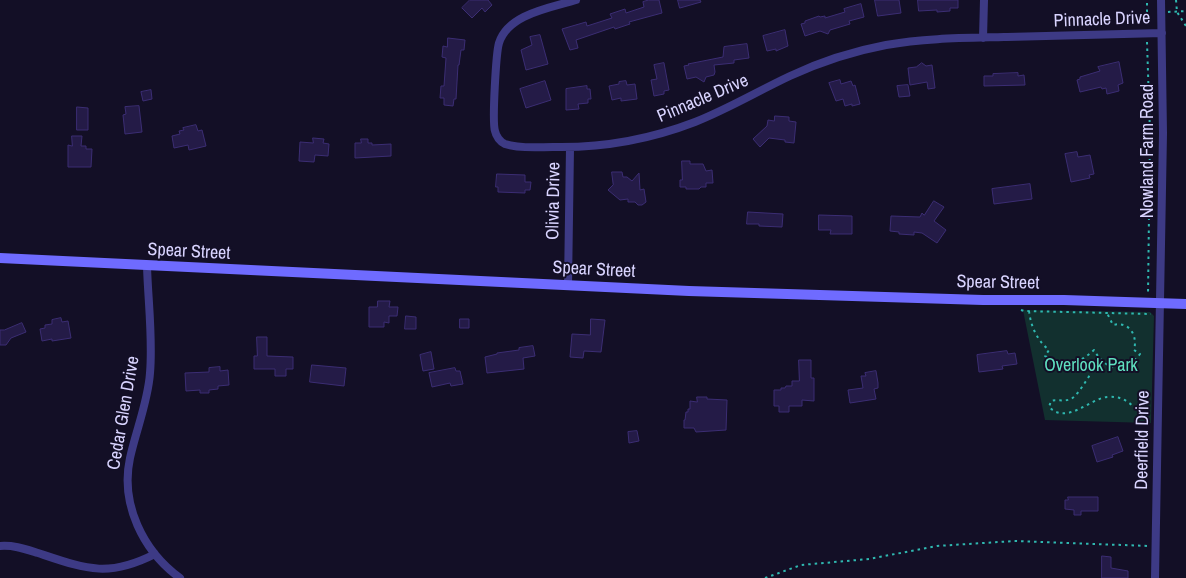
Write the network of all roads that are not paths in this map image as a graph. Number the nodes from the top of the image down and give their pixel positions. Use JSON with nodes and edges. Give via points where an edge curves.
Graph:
{"nodes":[{"id":1,"x":576,"y":0,"type":"edge"},
{"id":2,"x":984,"y":0,"type":"edge"},
{"id":3,"x":1161,"y":0,"type":"edge"},
{"id":4,"x":1162,"y":33,"type":"junction"},
{"id":5,"x":983,"y":38,"type":"junction"},
{"id":6,"x":570,"y":148,"type":"junction"},
{"id":7,"x":0,"y":258,"type":"edge"},
{"id":8,"x":147,"y":266,"type":"junction"},
{"id":9,"x":568,"y":285,"type":"junction"},
{"id":10,"x":1161,"y":303,"type":"junction"},
{"id":11,"x":1186,"y":304,"type":"edge"},
{"id":12,"x":0,"y":546,"type":"edge"},
{"id":13,"x":155,"y":554,"type":"junction"},
{"id":14,"x":180,"y":578,"type":"edge"},
{"id":15,"x":1155,"y":578,"type":"edge"}],
"edges":[{"from":1,"to":6,"type":"street","name":"Pinnacle Drive","via":[[519,18],[501,37],[497,50],[493,122],[504,144]]},
{"from":2,"to":5,"type":"street"},
{"from":3,"to":4,"type":"street","name":"Nowland Farm Road"},
{"from":4,"to":5,"type":"street","name":"Pinnacle Drive"},
{"from":4,"to":10,"type":"street","name":"Nowland Farm Road"},
{"from":5,"to":6,"type":"street","name":"Pinnacle Drive","via":[[918,40],[854,53],[792,75],[697,122],[668,132],[636,140]]},
{"from":6,"to":9,"type":"street","name":"Olivia Drive"},
{"from":7,"to":8,"type":"main road","name":"Spear Street"},
{"from":8,"to":9,"type":"main road","name":"Spear Street"},
{"from":8,"to":13,"type":"street","name":"Cedar Glen Drive","via":[[150,374],[130,460],[128,483],[135,521]]},
{"from":9,"to":10,"type":"main road","name":"Spear Street","via":[[868,297]]},
{"from":10,"to":11,"type":"main road","name":"Spear Street"},
{"from":10,"to":15,"type":"street","name":"Deerfield Drive"},
{"from":12,"to":13,"type":"street","via":[[19,547],[106,573],[133,567]]},
{"from":13,"to":14,"type":"street","name":"Cedar Glen Drive"}]}
